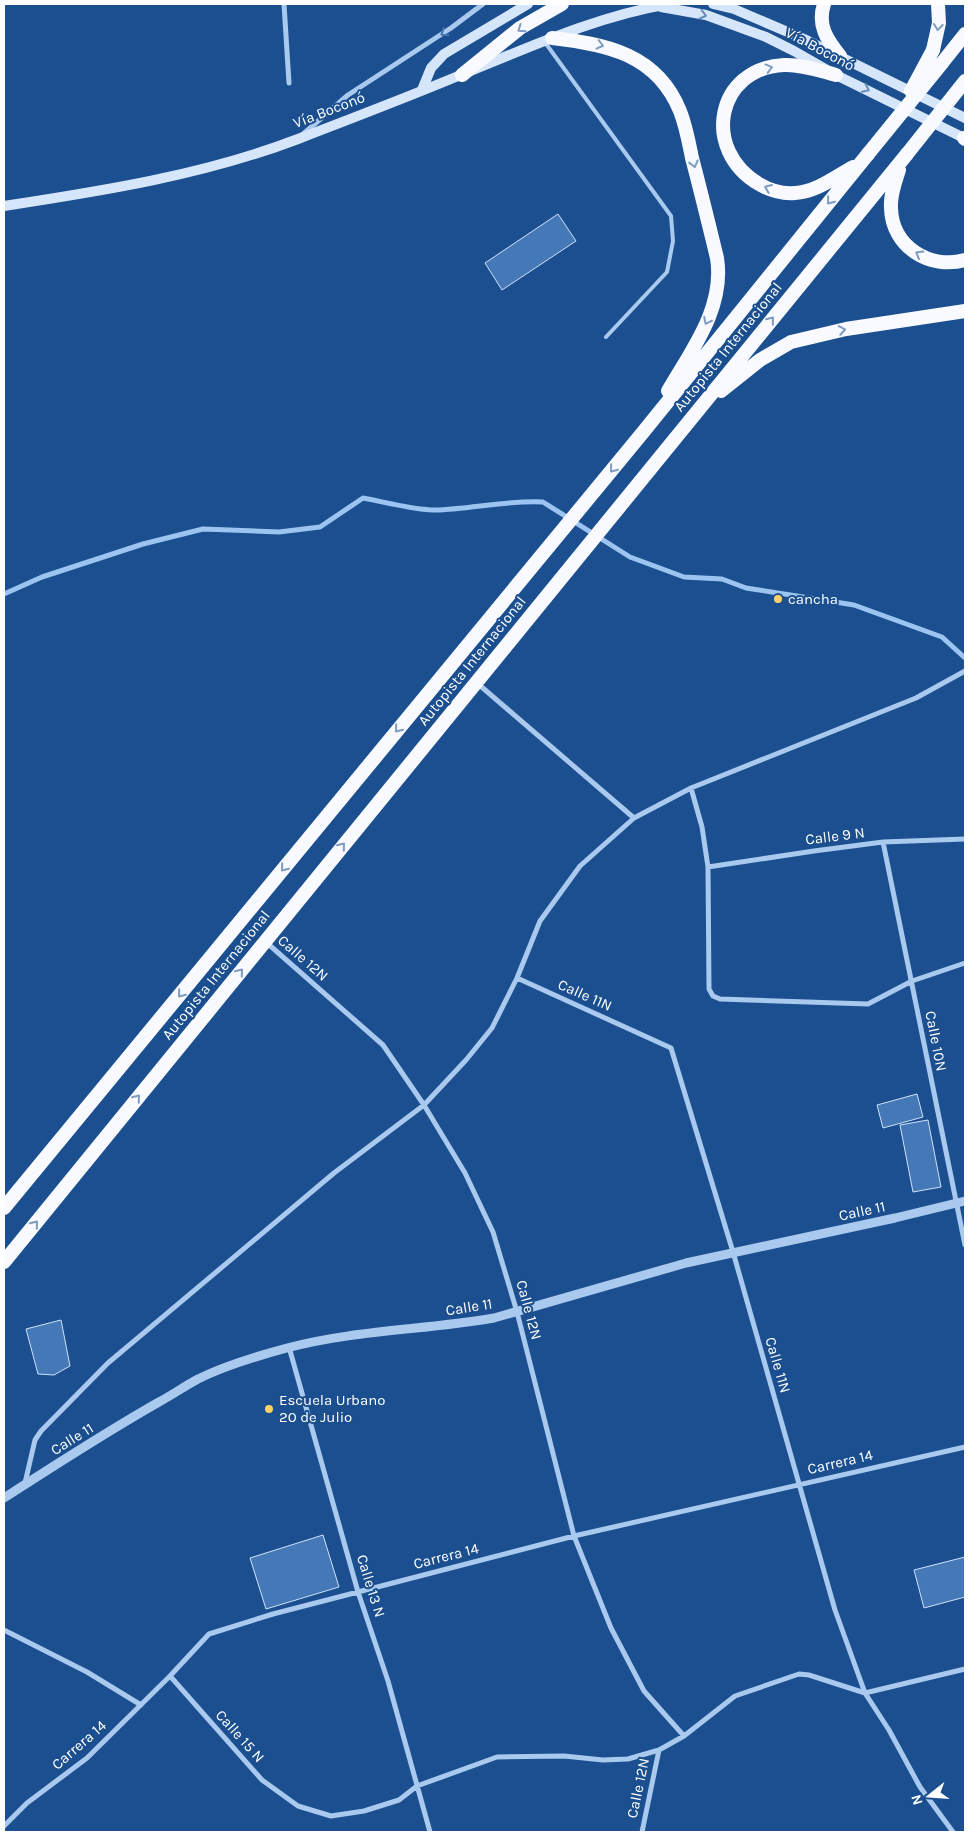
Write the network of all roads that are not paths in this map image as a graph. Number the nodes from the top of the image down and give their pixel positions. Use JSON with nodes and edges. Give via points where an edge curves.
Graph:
{"nodes":[{"id":1,"x":284,"y":4,"type":"edge"},
{"id":2,"x":483,"y":4,"type":"edge"},
{"id":3,"x":528,"y":4,"type":"edge"},
{"id":4,"x":562,"y":4,"type":"edge"},
{"id":5,"x":669,"y":4,"type":"edge"},
{"id":6,"x":713,"y":4,"type":"edge"},
{"id":7,"x":824,"y":4,"type":"edge"},
{"id":8,"x":938,"y":4,"type":"edge"},
{"id":9,"x":655,"y":6,"type":"junction"},
{"id":10,"x":965,"y":34,"type":"edge"},
{"id":11,"x":547,"y":39,"type":"junction"},
{"id":12,"x":840,"y":56,"type":"junction"},
{"id":13,"x":462,"y":75,"type":"junction"},
{"id":14,"x":836,"y":75,"type":"junction"},
{"id":15,"x":965,"y":81,"type":"edge"},
{"id":16,"x":289,"y":83,"type":"dead end"},
{"id":17,"x":422,"y":90,"type":"junction"},
{"id":18,"x":898,"y":118,"type":"junction"},
{"id":19,"x":965,"y":118,"type":"edge"},
{"id":20,"x":965,"y":139,"type":"edge"},
{"id":21,"x":296,"y":140,"type":"junction"},
{"id":22,"x":864,"y":158,"type":"junction"},
{"id":23,"x":904,"y":158,"type":"junction"},
{"id":24,"x":4,"y":206,"type":"edge"},
{"id":25,"x":965,"y":260,"type":"edge"},
{"id":26,"x":965,"y":311,"type":"edge"},
{"id":27,"x":606,"y":337,"type":"dead end"},
{"id":28,"x":695,"y":412,"type":"junction"},
{"id":29,"x":644,"y":431,"type":"junction"},
{"id":30,"x":965,"y":671,"type":"edge"},
{"id":31,"x":476,"y":682,"type":"junction"},
{"id":32,"x":691,"y":788,"type":"junction"},
{"id":33,"x":634,"y":818,"type":"junction"},
{"id":34,"x":965,"y":839,"type":"edge"},
{"id":35,"x":883,"y":842,"type":"junction"},
{"id":36,"x":708,"y":867,"type":"junction"},
{"id":37,"x":265,"y":941,"type":"junction"},
{"id":38,"x":965,"y":963,"type":"edge"},
{"id":39,"x":516,"y":978,"type":"junction"},
{"id":40,"x":912,"y":981,"type":"junction"},
{"id":41,"x":424,"y":1105,"type":"junction"},
{"id":42,"x":961,"y":1202,"type":"edge"},
{"id":43,"x":4,"y":1208,"type":"edge"},
{"id":44,"x":965,"y":1245,"type":"edge"},
{"id":45,"x":733,"y":1252,"type":"junction"},
{"id":46,"x":4,"y":1262,"type":"edge"},
{"id":47,"x":517,"y":1312,"type":"junction"},
{"id":48,"x":289,"y":1347,"type":"junction"},
{"id":49,"x":965,"y":1447,"type":"edge"},
{"id":50,"x":25,"y":1484,"type":"junction"},
{"id":51,"x":799,"y":1484,"type":"junction"},
{"id":52,"x":4,"y":1498,"type":"edge"},
{"id":53,"x":574,"y":1536,"type":"junction"},
{"id":54,"x":358,"y":1592,"type":"junction"},
{"id":55,"x":4,"y":1630,"type":"edge"},
{"id":56,"x":965,"y":1668,"type":"edge"},
{"id":57,"x":170,"y":1676,"type":"junction"},
{"id":58,"x":864,"y":1693,"type":"junction"},
{"id":59,"x":141,"y":1705,"type":"junction"},
{"id":60,"x":684,"y":1736,"type":"junction"},
{"id":61,"x":659,"y":1750,"type":"junction"},
{"id":62,"x":417,"y":1786,"type":"junction"},
{"id":63,"x":4,"y":1826,"type":"edge"},
{"id":64,"x":430,"y":1832,"type":"edge"},
{"id":65,"x":642,"y":1832,"type":"edge"},
{"id":66,"x":952,"y":1832,"type":"edge"}],
"edges":[{"from":1,"to":16,"type":"street"},
{"from":2,"to":21,"type":"street","one_way":true,"via":[[348,95]]},
{"from":3,"to":17,"type":"main road","via":[[444,54],[431,68]]},
{"from":4,"to":13,"type":"highway","one_way":true,"via":[[520,28]]},
{"from":5,"to":9,"type":"main road","name":"Vía Boconó"},
{"from":6,"to":12,"type":"main road","name":"Vía Boconó","via":[[746,14]]},
{"from":7,"to":12,"type":"highway","via":[[823,30]]},
{"from":8,"to":18,"type":"highway","one_way":true,"bridge":true,"via":[[939,23],[933,50]]},
{"from":9,"to":11,"type":"main road","name":"Vía Boconó"},
{"from":9,"to":14,"type":"main road","name":"Vía Boconó","one_way":true,"via":[[706,15],[748,29]]},
{"from":10,"to":18,"type":"highway","name":"Autopista Internacional","bridge":true},
{"from":11,"to":13,"type":"main road","name":"Vía Boconó"},
{"from":11,"to":27,"type":"lane","via":[[671,216],[673,241],[667,272]]},
{"from":11,"to":29,"type":"highway","one_way":true,"via":[[598,44],[621,52],[650,69],[670,91],[682,118],[717,258],[718,286],[711,313]]},
{"from":12,"to":19,"type":"main road","name":"Vía Boconó"},
{"from":13,"to":17,"type":"main road","name":"Vía Boconó"},
{"from":14,"to":20,"type":"main road","name":"Vía Boconó","one_way":true},
{"from":22,"to":14,"type":"highway","one_way":true,"via":[[818,187],[786,193],[767,188],[746,176],[727,151],[723,118],[729,98],[751,75],[765,68],[784,65]]},
{"from":15,"to":23,"type":"highway","name":"Autopista Internacional","bridge":true},
{"from":17,"to":21,"type":"main road","name":"Vía Boconó"},
{"from":18,"to":22,"type":"highway","name":"Autopista Internacional","bridge":true},
{"from":21,"to":24,"type":"main road","name":"Vía Boconó","via":[[207,167],[84,194]]},
{"from":22,"to":29,"type":"highway","name":"Autopista Internacional","one_way":true},
{"from":25,"to":23,"type":"highway","one_way":true,"via":[[932,260],[914,252],[901,239],[894,226],[891,207]]},
{"from":28,"to":23,"type":"highway","name":"Autopista Internacional","one_way":true},
{"from":28,"to":26,"type":"highway","one_way":true,"via":[[760,360],[791,342],[846,329]]},
{"from":28,"to":31,"type":"highway","name":"Autopista Internacional"},
{"from":29,"to":43,"type":"highway","name":"Autopista Internacional","one_way":true},
{"from":30,"to":32,"type":"street","via":[[916,698]]},
{"from":31,"to":33,"type":"street"},
{"from":37,"to":31,"type":"highway","name":"Autopista Internacional","one_way":true},
{"from":32,"to":33,"type":"street"},
{"from":32,"to":36,"type":"street","via":[[702,827]]},
{"from":33,"to":39,"type":"street","via":[[580,866],[551,905],[540,921]]},
{"from":34,"to":35,"type":"street","name":"Calle 9 N"},
{"from":35,"to":36,"type":"street","name":"Calle 9 N"},
{"from":35,"to":40,"type":"street","name":"Calle 10N"},
{"from":36,"to":40,"type":"street","via":[[709,989],[713,996],[868,1004]]},
{"from":37,"to":41,"type":"street","name":"Calle 12N","via":[[383,1045]]},
{"from":46,"to":37,"type":"highway","name":"Autopista Internacional","one_way":true},
{"from":38,"to":40,"type":"street"},
{"from":39,"to":41,"type":"street","via":[[492,1028]]},
{"from":39,"to":45,"type":"street","name":"Calle 11N","via":[[671,1048]]},
{"from":40,"to":42,"type":"street","name":"Calle 10N"},
{"from":41,"to":47,"type":"street","name":"Calle 12N","via":[[466,1173],[493,1232]]},
{"from":41,"to":50,"type":"street","via":[[334,1173],[108,1363],[41,1431],[35,1440]]},
{"from":42,"to":44,"type":"street","name":"Calle 10N"},
{"from":42,"to":45,"type":"street","name":"Calle 11"},
{"from":45,"to":47,"type":"street","name":"Calle 11","via":[[653,1271]]},
{"from":45,"to":51,"type":"street","name":"Calle 11N"},
{"from":47,"to":48,"type":"street","name":"Calle 11","via":[[462,1324],[371,1333]]},
{"from":47,"to":53,"type":"street","name":"Calle 12N"},
{"from":48,"to":50,"type":"street","name":"Calle 11","via":[[198,1379]]},
{"from":48,"to":54,"type":"street","name":"Calle 13 N"},
{"from":49,"to":51,"type":"street","name":"Carrera 14"},
{"from":50,"to":52,"type":"street","name":"Calle 11"},
{"from":51,"to":53,"type":"street","name":"Carrera 14"},
{"from":51,"to":58,"type":"street","name":"Calle 11N","via":[[834,1610]]},
{"from":53,"to":54,"type":"street","name":"Carrera 14"},
{"from":53,"to":60,"type":"street","name":"Calle 12N","via":[[611,1628],[644,1691]]},
{"from":54,"to":57,"type":"street","name":"Carrera 14","via":[[209,1634]]},
{"from":54,"to":62,"type":"street","name":"Calle 13 N","via":[[388,1681]]},
{"from":55,"to":59,"type":"street","via":[[87,1672]]},
{"from":56,"to":58,"type":"street"},
{"from":57,"to":59,"type":"street","name":"Carrera 14"},
{"from":57,"to":62,"type":"street","name":"Calle 15 N","via":[[262,1780],[298,1806],[331,1816],[364,1811],[400,1800]]},
{"from":58,"to":60,"type":"street","name":"Calle 15 N","via":[[799,1674],[734,1696]]},
{"from":58,"to":66,"type":"street","name":"Calle 11N","via":[[889,1730],[920,1787]]},
{"from":59,"to":63,"type":"street","name":"Carrera 14","via":[[87,1758],[27,1802]]},
{"from":60,"to":61,"type":"street","name":"Calle 15 N"},
{"from":61,"to":62,"type":"street","name":"Calle 15 N","via":[[628,1760],[564,1756],[498,1757]]},
{"from":61,"to":65,"type":"street","name":"Calle 12N"},
{"from":62,"to":64,"type":"street","name":"Calle 13 N"}]}
